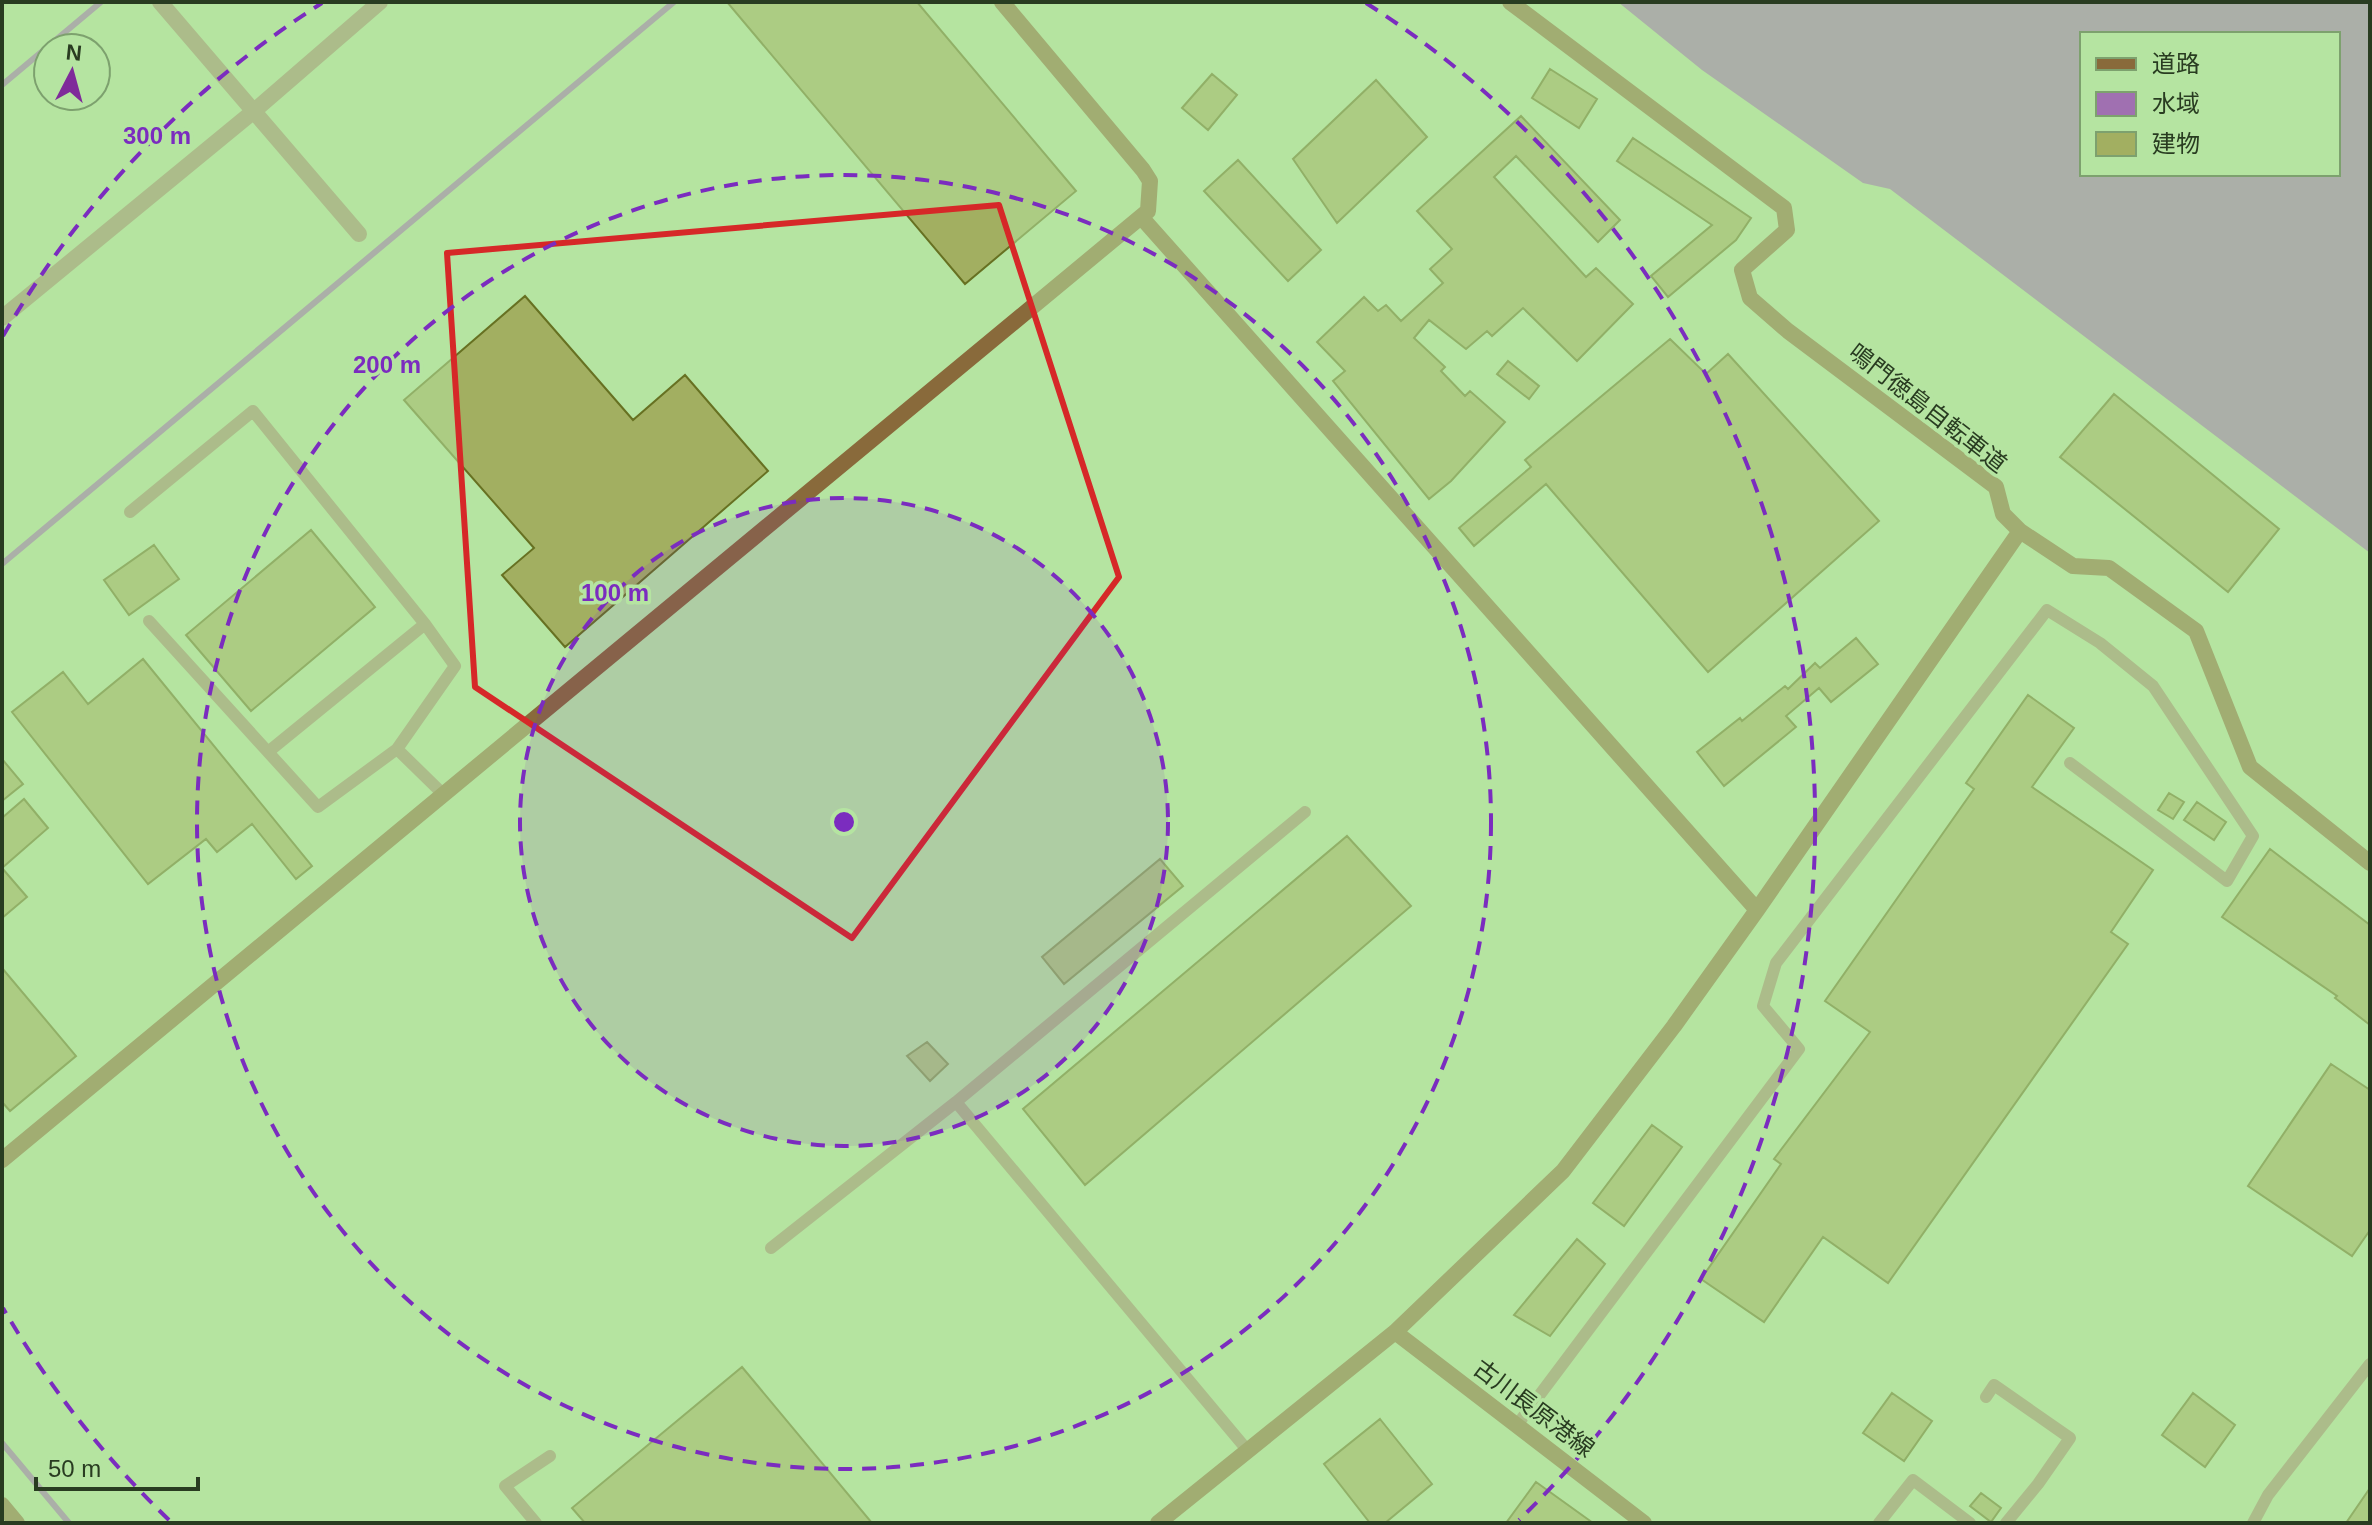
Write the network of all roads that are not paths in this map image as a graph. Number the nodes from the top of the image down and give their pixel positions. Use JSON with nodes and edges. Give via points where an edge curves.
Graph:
{"nodes":[{"id":1,"x":160,"y":2,"type":"edge"},
{"id":2,"x":380,"y":2,"type":"edge"},
{"id":3,"x":1002,"y":2,"type":"edge"},
{"id":4,"x":1510,"y":2,"type":"edge"},
{"id":5,"x":254,"y":111,"type":"junction"},
{"id":6,"x":1142,"y":218,"type":"junction"},
{"id":7,"x":359,"y":234,"type":"dead end"},
{"id":8,"x":2,"y":318,"type":"edge"},
{"id":9,"x":130,"y":512,"type":"dead end"},
{"id":10,"x":2020,"y":531,"type":"junction"},
{"id":11,"x":149,"y":621,"type":"dead end"},
{"id":12,"x":425,"y":624,"type":"junction"},
{"id":13,"x":397,"y":749,"type":"junction"},
{"id":14,"x":268,"y":752,"type":"junction"},
{"id":15,"x":2070,"y":763,"type":"dead end"},
{"id":16,"x":444,"y":795,"type":"junction"},
{"id":17,"x":1305,"y":812,"type":"dead end"},
{"id":18,"x":2370,"y":863,"type":"edge"},
{"id":19,"x":1757,"y":910,"type":"junction"},
{"id":20,"x":956,"y":1102,"type":"junction"},
{"id":21,"x":2,"y":1160,"type":"edge"},
{"id":22,"x":771,"y":1248,"type":"dead end"},
{"id":23,"x":1395,"y":1332,"type":"junction"},
{"id":24,"x":2370,"y":1364,"type":"edge"},
{"id":25,"x":1986,"y":1397,"type":"dead end"},
{"id":26,"x":1517,"y":1425,"type":"junction"},
{"id":27,"x":1248,"y":1451,"type":"junction"},
{"id":28,"x":550,"y":1456,"type":"dead end"},
{"id":29,"x":2,"y":1505,"type":"edge"},
{"id":30,"x":17,"y":1523,"type":"edge"},
{"id":31,"x":536,"y":1523,"type":"edge"},
{"id":32,"x":1158,"y":1523,"type":"edge"},
{"id":33,"x":1644,"y":1523,"type":"edge"},
{"id":34,"x":1879,"y":1523,"type":"edge"},
{"id":35,"x":1970,"y":1523,"type":"edge"},
{"id":36,"x":2006,"y":1523,"type":"edge"},
{"id":37,"x":2253,"y":1523,"type":"edge"}],
"edges":[{"from":1,"to":5,"type":"street"},
{"from":2,"to":5,"type":"street"},
{"from":3,"to":6,"type":"street","via":[[1143,170],[1150,195]]},
{"from":4,"to":10,"type":"street","name":"鳴門徳島自転車道","via":[[1784,208],[1787,230],[1742,270],[1750,298],[1996,487],[2003,514]]},
{"from":5,"to":7,"type":"street"},
{"from":5,"to":8,"type":"street"},
{"from":6,"to":16,"type":"street"},
{"from":6,"to":19,"type":"street"},
{"from":9,"to":12,"type":"lane","via":[[253,411]]},
{"from":10,"to":18,"type":"street","name":"鳴門徳島自転車道","via":[[2073,566],[2109,568],[2196,631],[2250,767]]},
{"from":10,"to":19,"type":"street"},
{"from":11,"to":14,"type":"lane"},
{"from":12,"to":13,"type":"lane","via":[[455,666]]},
{"from":12,"to":14,"type":"lane"},
{"from":13,"to":14,"type":"lane","via":[[318,807]]},
{"from":13,"to":16,"type":"lane"},
{"from":15,"to":26,"type":"lane","via":[[2227,881],[2253,836],[2153,686],[2100,643],[2047,610],[1776,963],[1763,1006],[1799,1049]]},
{"from":16,"to":21,"type":"street"},
{"from":17,"to":20,"type":"lane"},
{"from":19,"to":23,"type":"street","via":[[1563,1171]]},
{"from":20,"to":22,"type":"lane"},
{"from":20,"to":27,"type":"lane"},
{"from":23,"to":26,"type":"street","name":"古川長原港線"},
{"from":23,"to":27,"type":"street"},
{"from":24,"to":37,"type":"lane","via":[[2268,1495]]},
{"from":25,"to":36,"type":"lane","via":[[1994,1385],[2070,1438]]},
{"from":26,"to":33,"type":"street","name":"古川長原港線"},
{"from":27,"to":32,"type":"street"},
{"from":28,"to":31,"type":"lane","via":[[505,1486]]},
{"from":29,"to":30,"type":"street"},
{"from":34,"to":35,"type":"lane","via":[[1913,1480]]}]}
